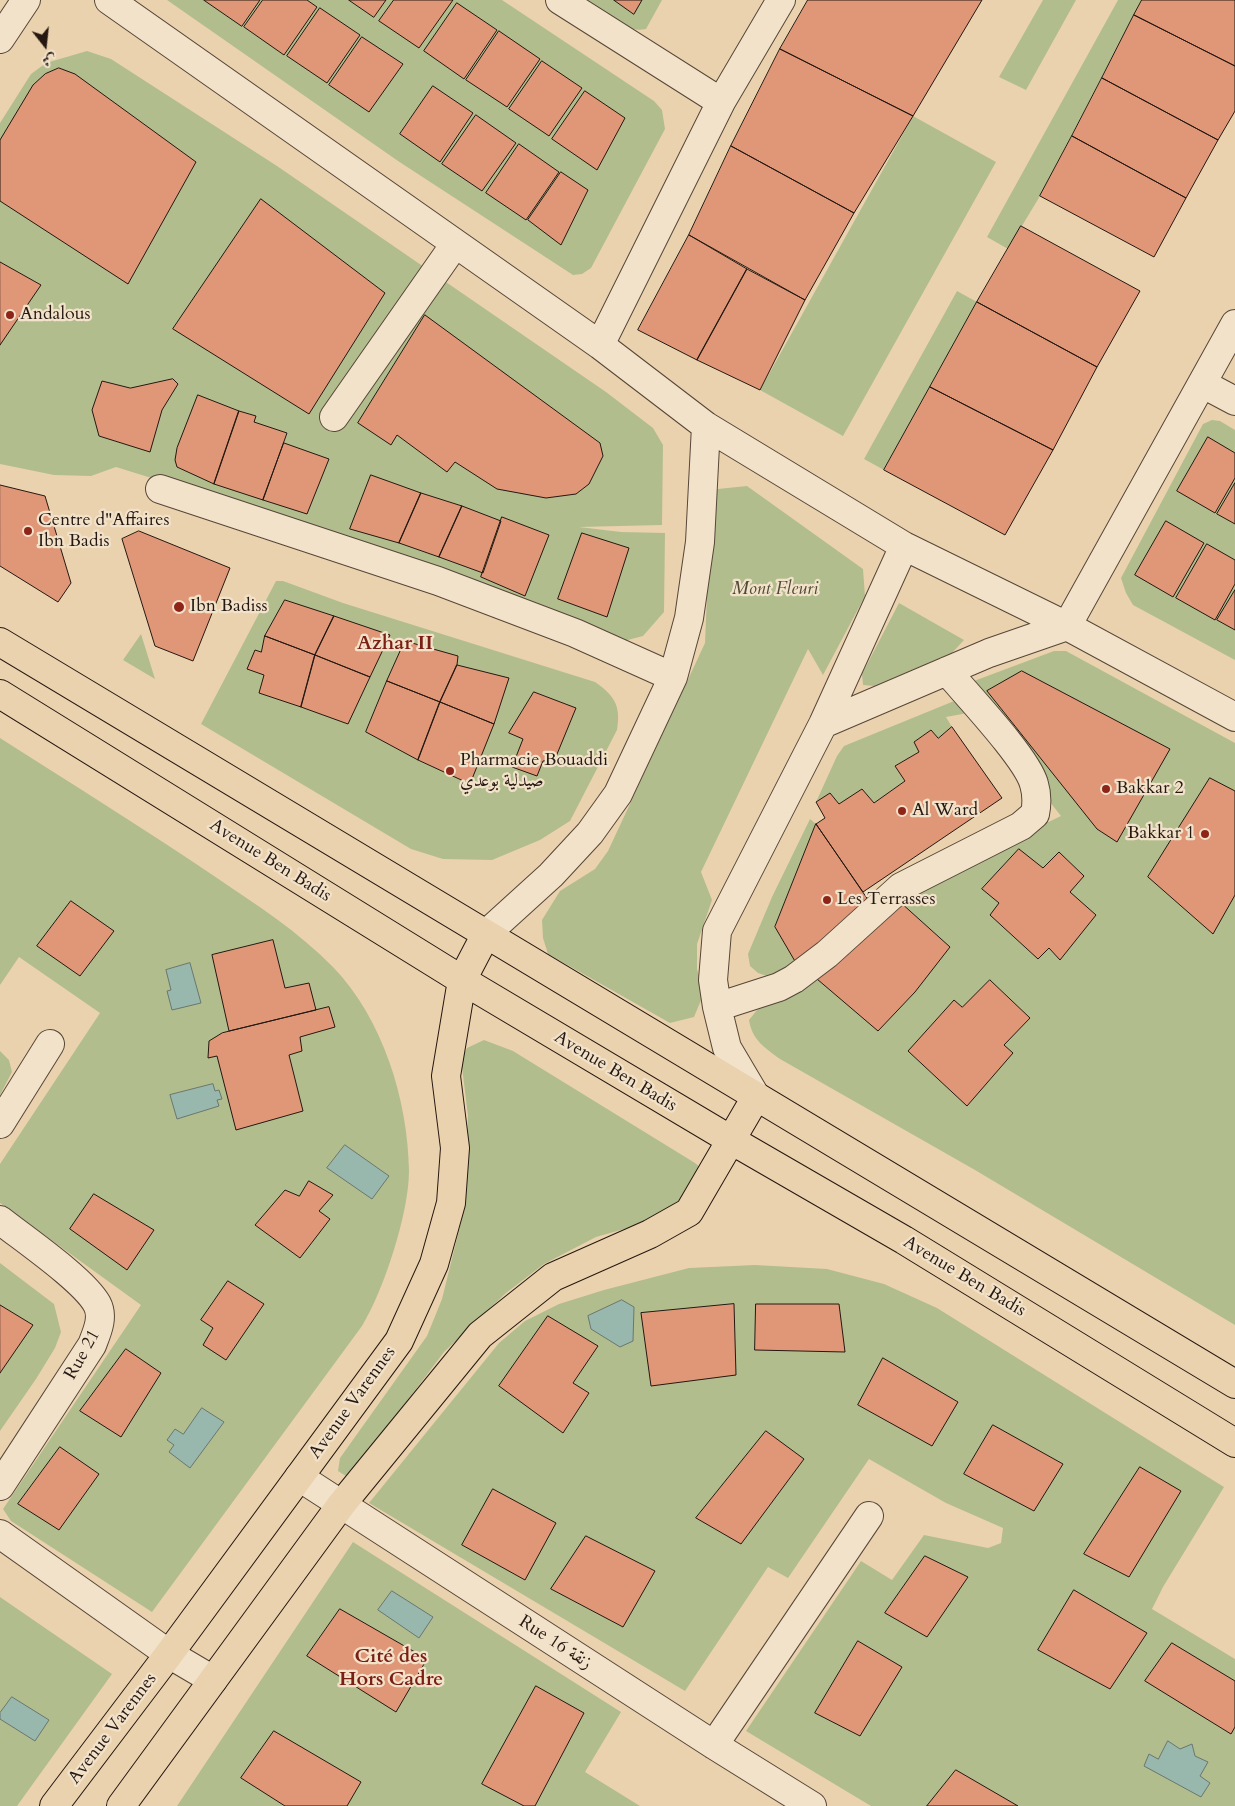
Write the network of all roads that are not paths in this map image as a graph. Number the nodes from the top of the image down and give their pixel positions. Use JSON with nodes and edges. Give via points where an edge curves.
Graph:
{"nodes":[{"id":1,"x":26,"y":0,"type":"edge"},
{"id":2,"x":109,"y":0,"type":"edge"},
{"id":3,"x":560,"y":0,"type":"edge"},
{"id":4,"x":781,"y":0,"type":"edge"},
{"id":5,"x":0,"y":39,"type":"edge"},
{"id":6,"x":721,"y":102,"type":"junction"},
{"id":7,"x":455,"y":244,"type":"junction"},
{"id":8,"x":1235,"y":324,"type":"edge"},
{"id":9,"x":600,"y":345,"type":"junction"},
{"id":10,"x":1203,"y":384,"type":"junction"},
{"id":11,"x":1235,"y":401,"type":"edge"},
{"id":12,"x":334,"y":417,"type":"dead end"},
{"id":13,"x":706,"y":426,"type":"junction"},
{"id":14,"x":160,"y":489,"type":"dead end"},
{"id":15,"x":904,"y":546,"type":"junction"},
{"id":16,"x":1067,"y":626,"type":"junction"},
{"id":17,"x":0,"y":642,"type":"edge"},
{"id":18,"x":947,"y":671,"type":"junction"},
{"id":19,"x":673,"y":677,"type":"junction"},
{"id":20,"x":0,"y":694,"type":"edge"},
{"id":21,"x":1235,"y":717,"type":"edge"},
{"id":22,"x":823,"y":724,"type":"junction"},
{"id":23,"x":486,"y":934,"type":"junction"},
{"id":24,"x":462,"y":980,"type":"junction"},
{"id":25,"x":717,"y":1006,"type":"junction"},
{"id":26,"x":50,"y":1044,"type":"dead end"},
{"id":27,"x":756,"y":1097,"type":"junction"},
{"id":28,"x":0,"y":1124,"type":"edge"},
{"id":29,"x":731,"y":1140,"type":"junction"},
{"id":30,"x":0,"y":1220,"type":"edge"},
{"id":31,"x":1235,"y":1384,"type":"edge"},
{"id":32,"x":1235,"y":1442,"type":"edge"},
{"id":33,"x":299,"y":1477,"type":"junction"},
{"id":34,"x":0,"y":1486,"type":"edge"},
{"id":35,"x":341,"y":1505,"type":"junction"},
{"id":36,"x":869,"y":1516,"type":"dead end"},
{"id":37,"x":0,"y":1534,"type":"edge"},
{"id":38,"x":169,"y":1654,"type":"junction"},
{"id":39,"x":213,"y":1680,"type":"junction"},
{"id":40,"x":714,"y":1745,"type":"junction"},
{"id":41,"x":779,"y":1797,"type":"edge"},
{"id":42,"x":54,"y":1806,"type":"edge"},
{"id":43,"x":121,"y":1806,"type":"edge"},
{"id":44,"x":812,"y":1806,"type":"edge"}],
"edges":[{"from":1,"to":5,"type":"street"},
{"from":2,"to":7,"type":"street"},
{"from":3,"to":6,"type":"street"},
{"from":4,"to":6,"type":"street"},
{"from":6,"to":9,"type":"street"},
{"from":7,"to":9,"type":"street"},
{"from":7,"to":12,"type":"street"},
{"from":8,"to":10,"type":"street"},
{"from":9,"to":13,"type":"street"},
{"from":10,"to":11,"type":"street"},
{"from":10,"to":16,"type":"street"},
{"from":13,"to":15,"type":"street"},
{"from":13,"to":19,"type":"street","via":[[700,542],[689,618]]},
{"from":14,"to":19,"type":"street","via":[[438,581],[575,633]]},
{"from":15,"to":16,"type":"street"},
{"from":15,"to":22,"type":"street"},
{"from":16,"to":18,"type":"street"},
{"from":16,"to":21,"type":"street"},
{"from":17,"to":23,"type":"main road"},
{"from":18,"to":22,"type":"street"},
{"from":18,"to":25,"type":"street","via":[[1024,763],[1034,782],[1035,814],[1021,826],[901,887],[827,954],[794,979],[779,987]]},
{"from":19,"to":23,"type":"street","via":[[618,794],[590,833],[551,875]]},
{"from":20,"to":24,"type":"main road","name":"Avenue Ben Badis"},
{"from":22,"to":25,"type":"street","via":[[717,931],[712,980]]},
{"from":23,"to":24,"type":"main road","name":"Avenue Varennes"},
{"from":23,"to":27,"type":"main road"},
{"from":24,"to":29,"type":"main road","name":"Avenue Ben Badis"},
{"from":24,"to":33,"type":"main road","name":"Avenue Varennes","via":[[446,1076],[454,1148],[451,1203],[434,1264],[399,1341]]},
{"from":25,"to":27,"type":"street","via":[[727,1048]]},
{"from":26,"to":28,"type":"street"},
{"from":27,"to":29,"type":"main road"},
{"from":27,"to":31,"type":"main road"},
{"from":29,"to":32,"type":"main road","name":"Avenue Ben Badis","via":[[904,1240]]},
{"from":29,"to":35,"type":"main road","via":[[689,1212],[650,1234],[553,1277],[480,1335]]},
{"from":30,"to":34,"type":"street","name":"Rue 21","via":[[82,1285],[98,1304],[100,1323],[92,1345]]},
{"from":33,"to":35,"type":"street","name":"Rue 16 زنقة"},
{"from":33,"to":38,"type":"main road","name":"Avenue Varennes"},
{"from":35,"to":39,"type":"main road"},
{"from":35,"to":40,"type":"street","name":"Rue 16 زنقة"},
{"from":36,"to":40,"type":"street"},
{"from":37,"to":38,"type":"street"},
{"from":38,"to":39,"type":"street"},
{"from":38,"to":42,"type":"main road","name":"Avenue Varennes"},
{"from":39,"to":43,"type":"main road"},
{"from":40,"to":41,"type":"street","name":"Rue 16 زنقة"},
{"from":41,"to":44,"type":"street","name":"Rue 16 زنقة"}]}
